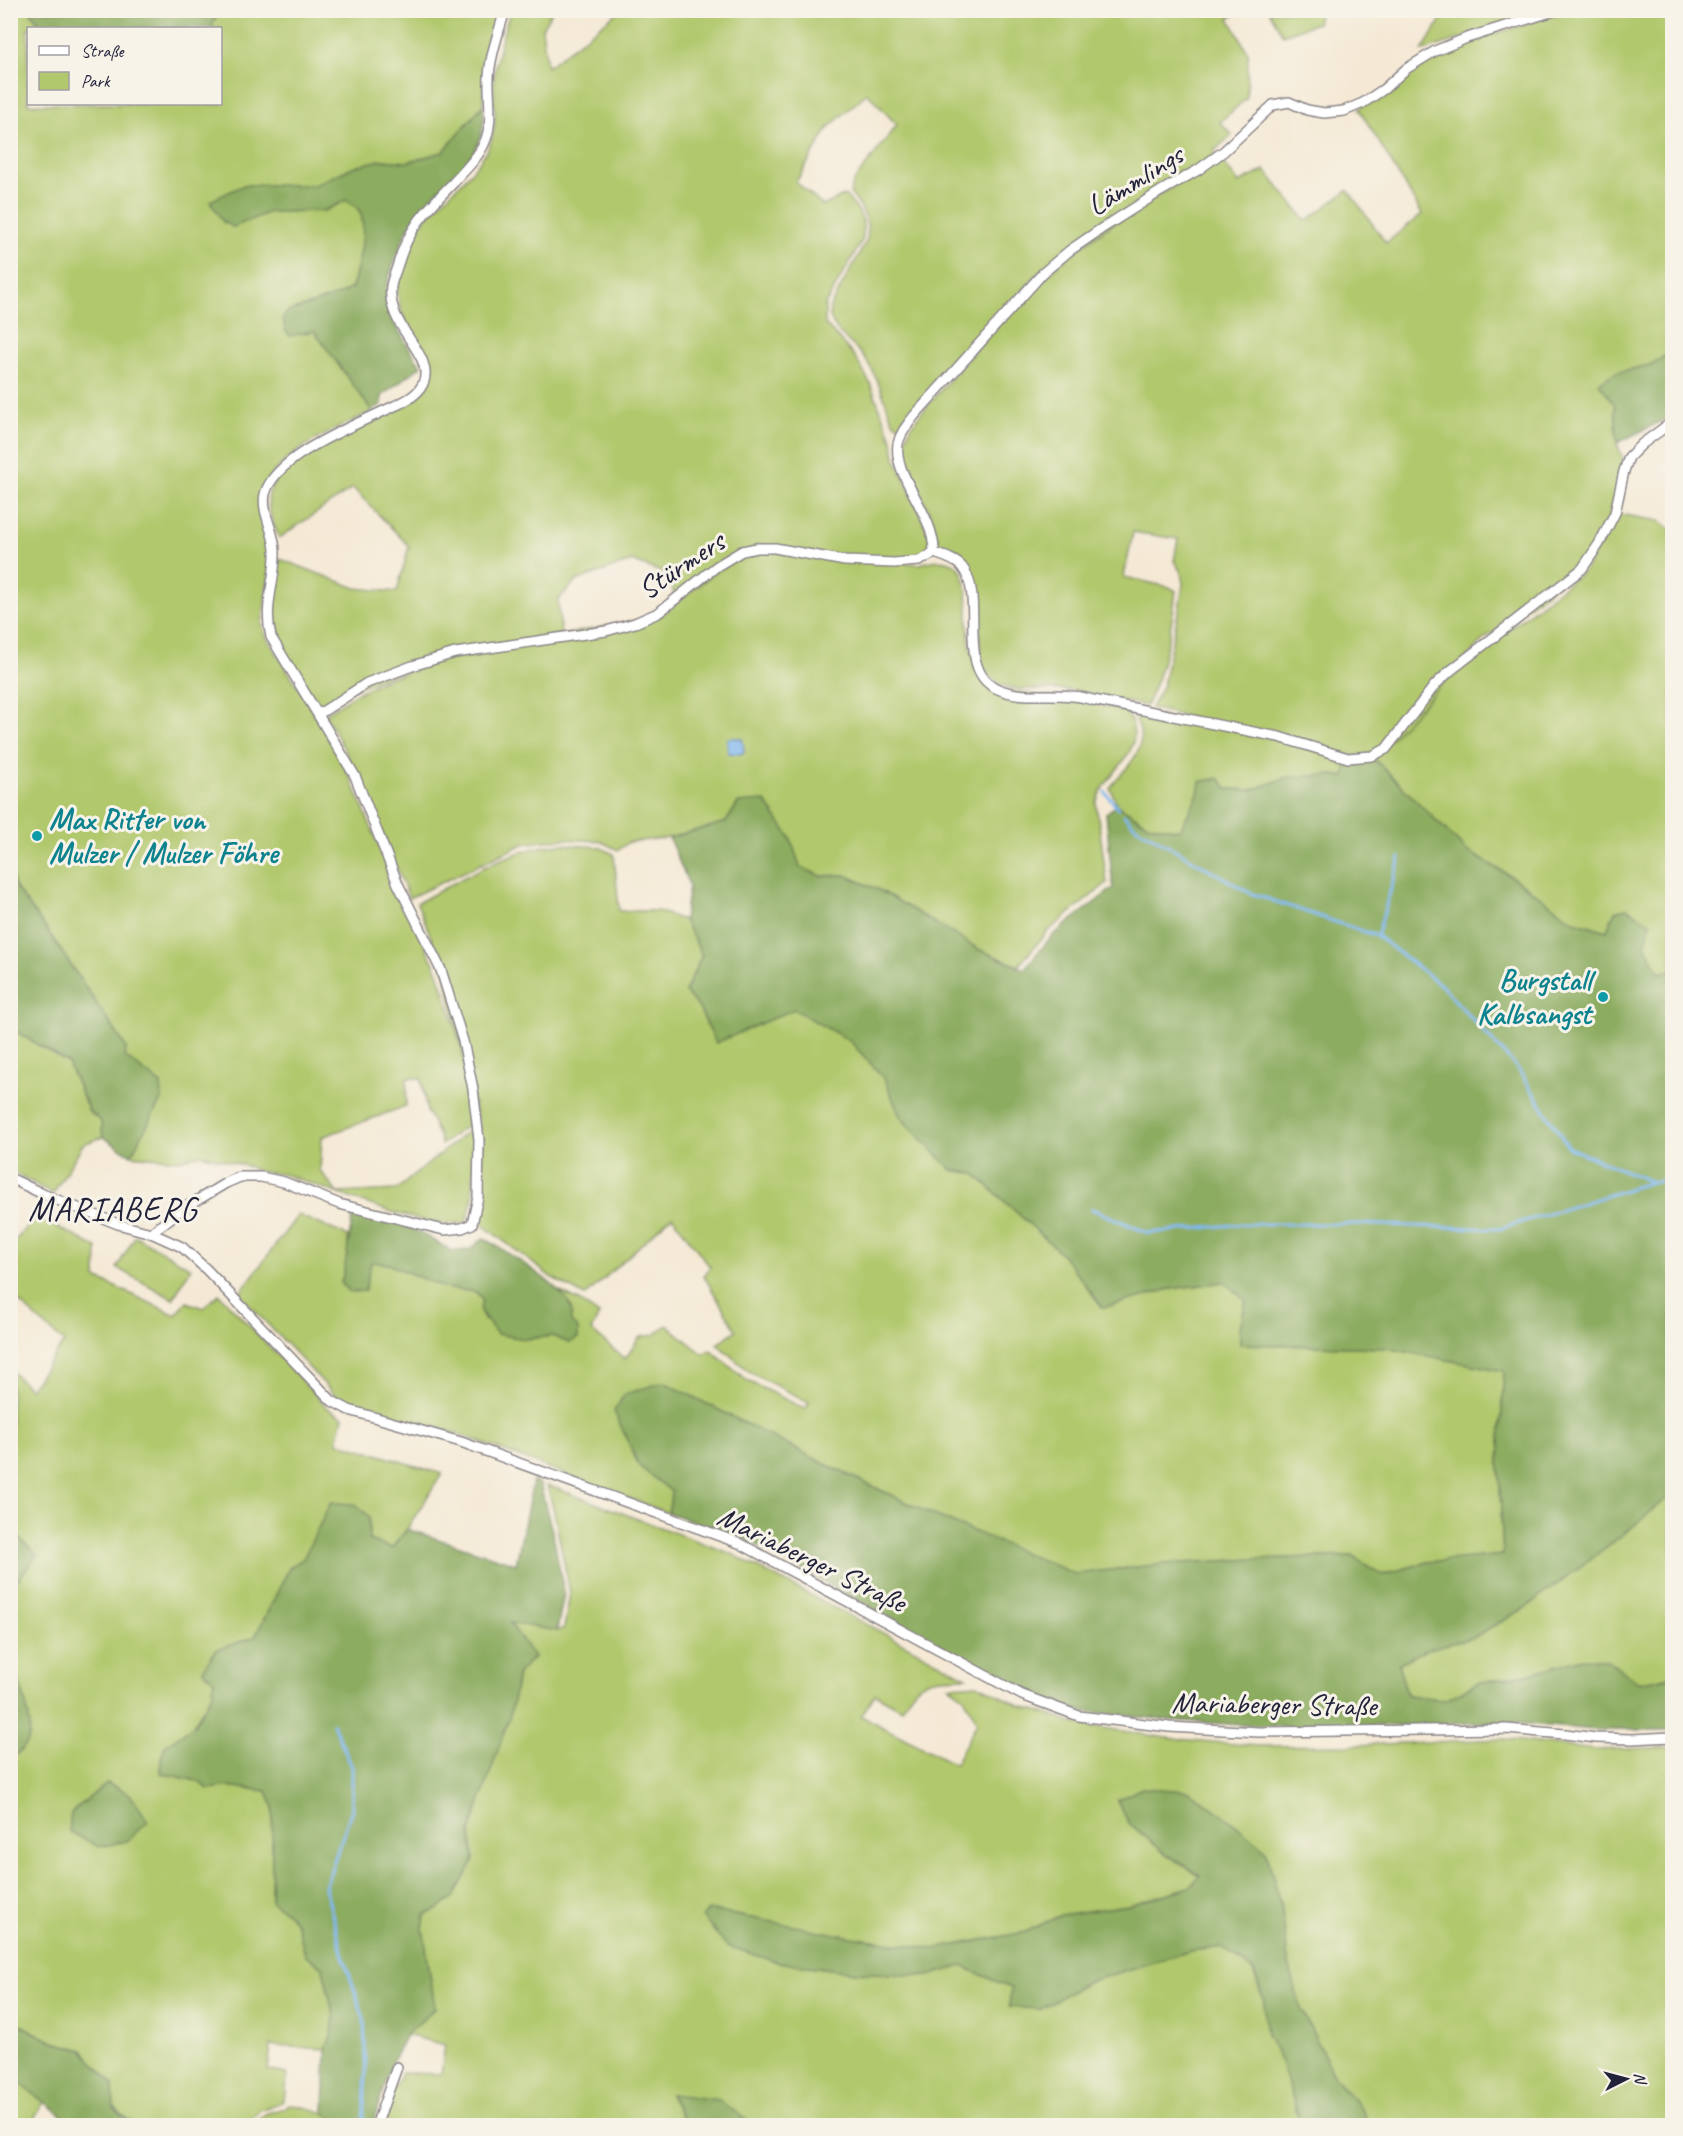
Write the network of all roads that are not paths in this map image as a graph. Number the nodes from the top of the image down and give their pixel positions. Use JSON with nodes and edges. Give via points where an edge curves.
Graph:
{"nodes":[{"id":1,"x":505,"y":10,"type":"edge"},
{"id":2,"x":1557,"y":10,"type":"edge"},
{"id":3,"x":1672,"y":422,"type":"edge"},
{"id":4,"x":934,"y":553,"type":"junction"},
{"id":5,"x":318,"y":712,"type":"junction"},
{"id":6,"x":10,"y":1178,"type":"edge"},
{"id":7,"x":152,"y":1233,"type":"junction"},
{"id":8,"x":1672,"y":1737,"type":"edge"},
{"id":9,"x":398,"y":2067,"type":"dead end"},
{"id":10,"x":376,"y":2126,"type":"edge"}],
"edges":[{"from":1,"to":5,"type":"street","via":[[489,75],[490,122],[485,143],[472,163],[417,221],[391,285],[394,314],[425,364],[424,382],[415,395],[290,462],[274,477],[266,493],[266,515],[276,553],[268,624],[276,647]]},
{"from":2,"to":4,"type":"street","name":"Lämmlings","via":[[1435,51],[1363,103],[1344,111],[1324,113],[1289,102],[1273,105],[1198,170],[1101,229],[1043,273],[914,416],[898,442],[898,457],[932,534]]},
{"from":3,"to":4,"type":"street","via":[[1629,457],[1611,522],[1582,569],[1450,671],[1386,749],[1372,756],[1348,758],[1279,737],[1093,700],[999,690],[984,679],[977,666],[965,572],[948,557]]},
{"from":4,"to":5,"type":"street","name":"Stürmers","via":[[919,561],[894,563],[845,561],[775,548],[750,550],[717,566],[658,613],[635,622],[606,631],[455,653],[367,684]]},
{"from":5,"to":7,"type":"street","via":[[355,776],[398,884],[441,970],[460,1031],[479,1140],[478,1197],[471,1224],[444,1230],[339,1204],[284,1182],[240,1177],[181,1210]]},
{"from":6,"to":7,"type":"street","name":"Mariaberger Straße","via":[[45,1196]]},
{"from":7,"to":8,"type":"street","name":"Mariaberger Straße","via":[[182,1247],[332,1401],[349,1410],[461,1443],[739,1543],[1022,1695],[1079,1716],[1168,1727],[1258,1732],[1506,1729],[1596,1738]]},
{"from":9,"to":10,"type":"street"}]}
